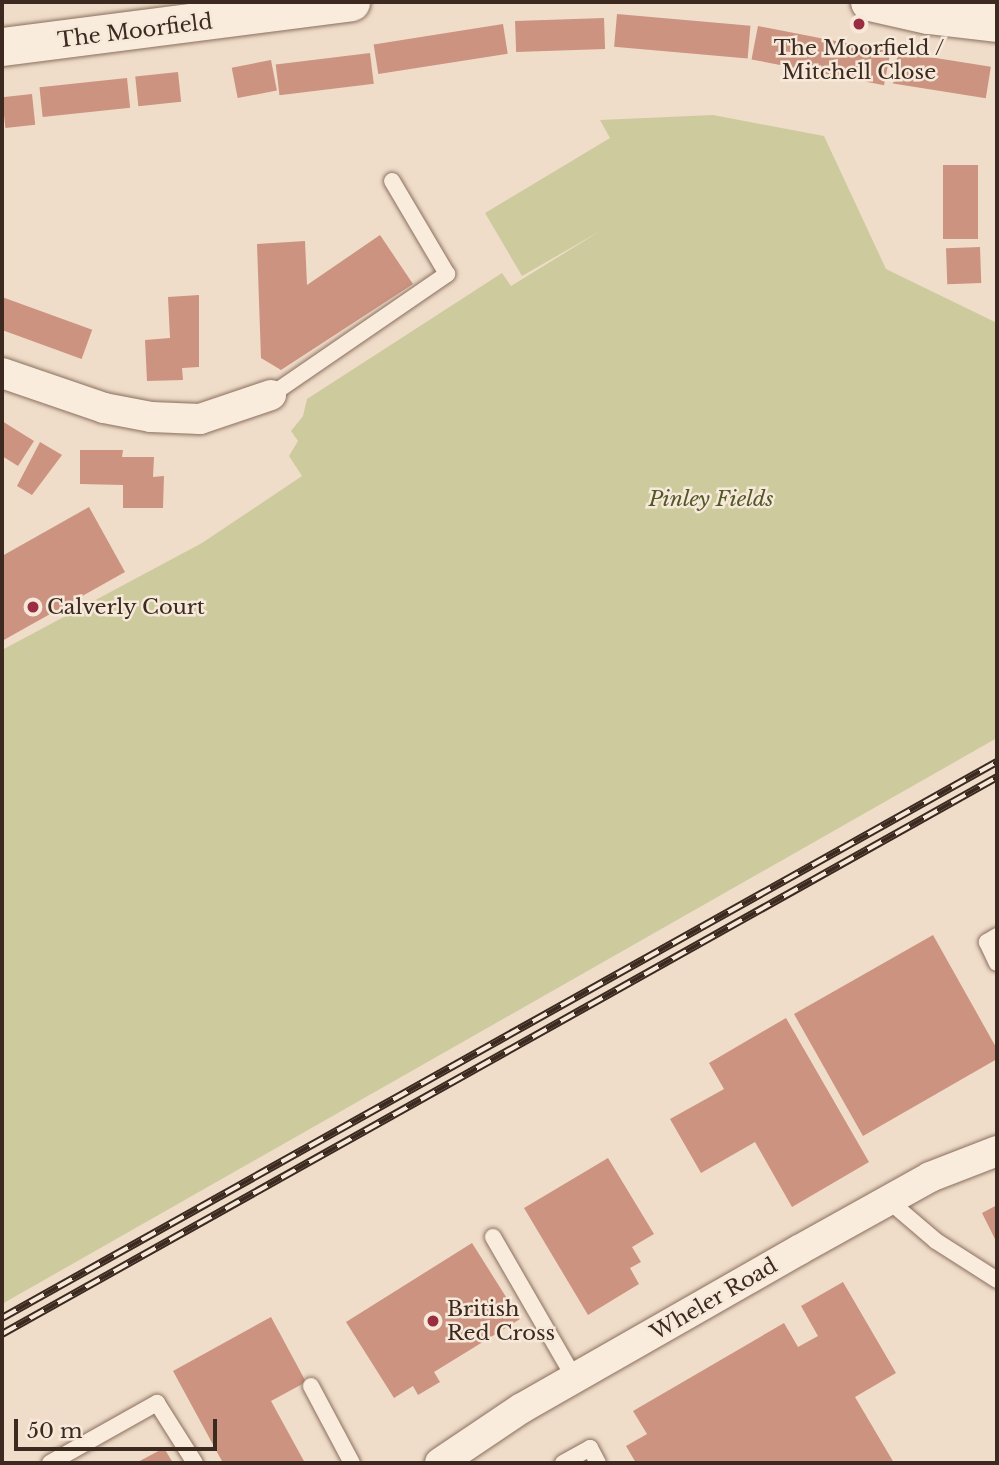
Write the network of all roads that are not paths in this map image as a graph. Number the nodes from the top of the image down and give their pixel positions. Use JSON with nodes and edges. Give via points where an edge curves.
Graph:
{"nodes":[{"id":1,"x":351,"y":2,"type":"edge"},
{"id":2,"x":870,"y":2,"type":"edge"},
{"id":3,"x":306,"y":6,"type":"edge"},
{"id":4,"x":997,"y":23,"type":"edge"},
{"id":5,"x":2,"y":47,"type":"edge"},
{"id":6,"x":392,"y":181,"type":"dead end"},
{"id":7,"x":2,"y":373,"type":"edge"},
{"id":8,"x":271,"y":395,"type":"joint"},
{"id":9,"x":997,"y":936,"type":"edge"},
{"id":10,"x":997,"y":963,"type":"edge"},
{"id":11,"x":997,"y":1151,"type":"edge"},
{"id":12,"x":888,"y":1200,"type":"junction"},
{"id":13,"x":493,"y":1237,"type":"dead end"},
{"id":14,"x":997,"y":1280,"type":"edge"},
{"id":15,"x":575,"y":1378,"type":"junction"},
{"id":16,"x":311,"y":1386,"type":"dead end"},
{"id":17,"x":50,"y":1463,"type":"edge"},
{"id":18,"x":195,"y":1463,"type":"edge"},
{"id":19,"x":352,"y":1463,"type":"edge"},
{"id":20,"x":440,"y":1463,"type":"edge"},
{"id":21,"x":563,"y":1463,"type":"edge"},
{"id":22,"x":598,"y":1463,"type":"edge"}],
"edges":[{"from":1,"to":3,"type":"street","name":"The Moorfield"},
{"from":2,"to":4,"type":"street"},
{"from":3,"to":5,"type":"street","name":"The Moorfield"},
{"from":6,"to":8,"type":"lane","via":[[447,274]]},
{"from":7,"to":8,"type":"street","via":[[104,408],[151,417],[200,419]]},
{"from":9,"to":10,"type":"lane","via":[[987,942]]},
{"from":11,"to":12,"type":"street","name":"Wheler Road"},
{"from":12,"to":14,"type":"lane","via":[[936,1241]]},
{"from":12,"to":15,"type":"street","name":"Wheler Road"},
{"from":13,"to":15,"type":"lane"},
{"from":15,"to":20,"type":"street","name":"Wheler Road"},
{"from":16,"to":19,"type":"lane"},
{"from":17,"to":18,"type":"lane","via":[[157,1402]]},
{"from":21,"to":22,"type":"lane","via":[[590,1448]]}]}
